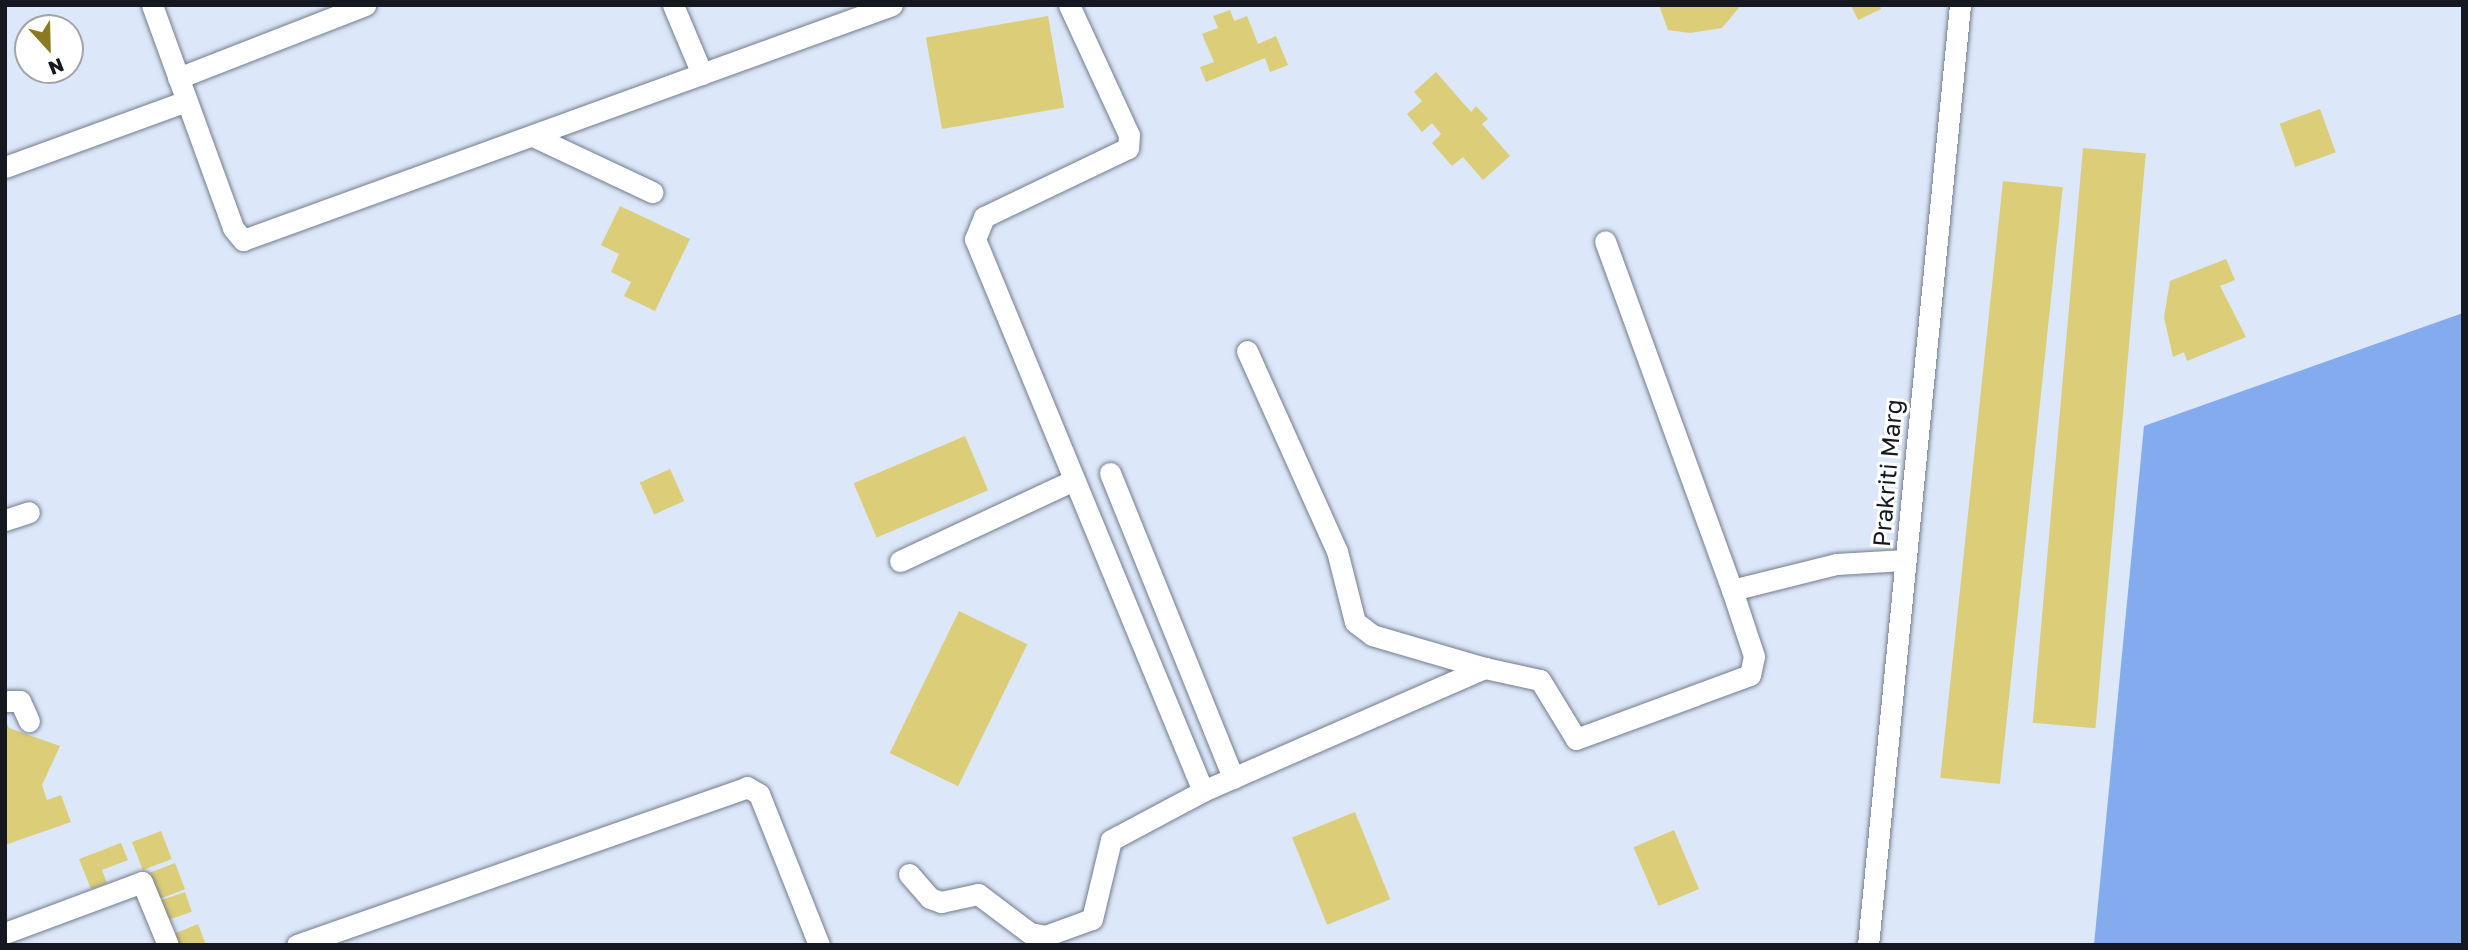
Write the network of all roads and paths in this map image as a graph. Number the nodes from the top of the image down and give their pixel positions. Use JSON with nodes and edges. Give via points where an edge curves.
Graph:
{"nodes":[{"id":1,"x":152,"y":5,"type":"edge"},
{"id":2,"x":365,"y":5,"type":"edge"},
{"id":3,"x":673,"y":5,"type":"edge"},
{"id":4,"x":892,"y":5,"type":"edge"},
{"id":5,"x":1069,"y":5,"type":"edge"},
{"id":6,"x":1960,"y":5,"type":"edge"},
{"id":7,"x":702,"y":74,"type":"junction"},
{"id":8,"x":178,"y":78,"type":"junction"},
{"id":9,"x":186,"y":101,"type":"junction"},
{"id":10,"x":533,"y":136,"type":"junction"},
{"id":11,"x":5,"y":167,"type":"edge"},
{"id":12,"x":652,"y":192,"type":"dead end"},
{"id":13,"x":1605,"y":241,"type":"dead end"},
{"id":14,"x":1247,"y":351,"type":"dead end"},
{"id":15,"x":1110,"y":473,"type":"dead end"},
{"id":16,"x":1074,"y":480,"type":"junction"},
{"id":17,"x":29,"y":512,"type":"dead end"},
{"id":18,"x":5,"y":520,"type":"edge"},
{"id":19,"x":1905,"y":560,"type":"junction"},
{"id":20,"x":900,"y":561,"type":"dead end"},
{"id":21,"x":1732,"y":590,"type":"junction"},
{"id":22,"x":1485,"y":667,"type":"junction"},
{"id":23,"x":5,"y":701,"type":"edge"},
{"id":24,"x":29,"y":721,"type":"dead end"},
{"id":25,"x":1233,"y":778,"type":"junction"},
{"id":26,"x":1203,"y":790,"type":"junction"},
{"id":27,"x":909,"y":874,"type":"dead end"},
{"id":28,"x":5,"y":933,"type":"edge"},
{"id":29,"x":168,"y":945,"type":"edge"},
{"id":30,"x":297,"y":945,"type":"edge"},
{"id":31,"x":820,"y":945,"type":"edge"},
{"id":32,"x":1868,"y":945,"type":"edge"}],
"edges":[{"from":1,"to":8,"type":"street"},
{"from":2,"to":8,"type":"street"},
{"from":3,"to":7,"type":"street"},
{"from":4,"to":7,"type":"street"},
{"from":5,"to":16,"type":"street","via":[[1129,135],[1128,148],[1000,208],[975,232]]},
{"from":6,"to":19,"type":"street","name":"Prakriti Marg"},
{"from":7,"to":10,"type":"street"},
{"from":8,"to":9,"type":"street"},
{"from":9,"to":10,"type":"street","via":[[233,228],[243,240]]},
{"from":9,"to":11,"type":"street"},
{"from":10,"to":12,"type":"street"},
{"from":13,"to":21,"type":"street"},
{"from":14,"to":22,"type":"street","via":[[1337,551],[1355,622],[1372,635]]},
{"from":15,"to":25,"type":"street"},
{"from":16,"to":20,"type":"street"},
{"from":16,"to":26,"type":"street"},
{"from":17,"to":18,"type":"street"},
{"from":19,"to":21,"type":"street","via":[[1836,564]]},
{"from":19,"to":32,"type":"street","name":"Prakriti Marg"},
{"from":21,"to":22,"type":"street","via":[[1754,656],[1749,675],[1576,739],[1540,680]]},
{"from":22,"to":25,"type":"street"},
{"from":23,"to":24,"type":"street","via":[[20,701]]},
{"from":25,"to":26,"type":"street"},
{"from":26,"to":27,"type":"street","via":[[1111,840],[1092,919],[1053,934],[1030,933],[978,894],[942,902],[930,898]]},
{"from":28,"to":29,"type":"street","via":[[142,882]]},
{"from":30,"to":31,"type":"street","via":[[747,787],[759,794]]}]}
